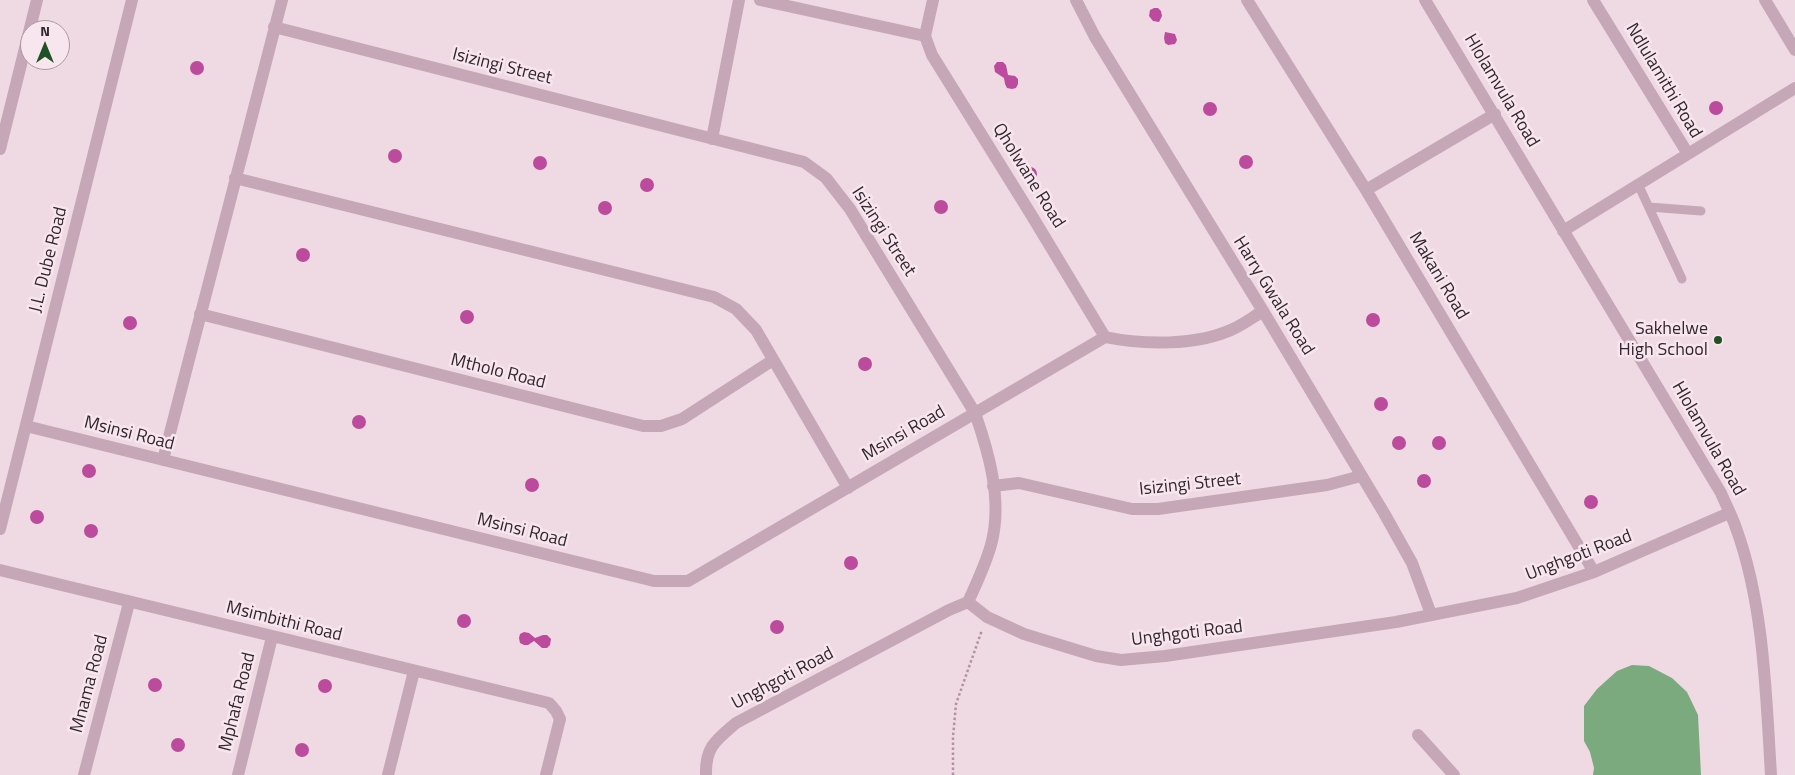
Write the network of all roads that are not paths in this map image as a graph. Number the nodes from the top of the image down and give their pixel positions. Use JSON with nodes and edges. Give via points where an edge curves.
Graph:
{"nodes":[{"id":1,"x":37,"y":0,"type":"edge"},
{"id":2,"x":132,"y":0,"type":"edge"},
{"id":3,"x":282,"y":0,"type":"edge"},
{"id":4,"x":739,"y":0,"type":"edge"},
{"id":5,"x":760,"y":0,"type":"edge"},
{"id":6,"x":933,"y":0,"type":"edge"},
{"id":7,"x":1076,"y":0,"type":"edge"},
{"id":8,"x":1247,"y":0,"type":"edge"},
{"id":9,"x":1425,"y":0,"type":"edge"},
{"id":10,"x":1593,"y":0,"type":"edge"},
{"id":11,"x":1765,"y":0,"type":"edge"},
{"id":12,"x":274,"y":27,"type":"junction"},
{"id":13,"x":925,"y":36,"type":"junction"},
{"id":14,"x":1795,"y":50,"type":"edge"},
{"id":15,"x":1795,"y":88,"type":"edge"},
{"id":16,"x":1495,"y":114,"type":"junction"},
{"id":17,"x":712,"y":139,"type":"junction"},
{"id":18,"x":0,"y":149,"type":"edge"},
{"id":19,"x":1688,"y":154,"type":"junction"},
{"id":20,"x":235,"y":178,"type":"junction"},
{"id":21,"x":1638,"y":184,"type":"junction"},
{"id":22,"x":1366,"y":190,"type":"junction"},
{"id":23,"x":1649,"y":207,"type":"junction"},
{"id":24,"x":1701,"y":211,"type":"dead end"},
{"id":25,"x":1563,"y":231,"type":"junction"},
{"id":26,"x":1682,"y":279,"type":"dead end"},
{"id":27,"x":1263,"y":311,"type":"junction"},
{"id":28,"x":200,"y":314,"type":"junction"},
{"id":29,"x":1105,"y":337,"type":"junction"},
{"id":30,"x":773,"y":360,"type":"junction"},
{"id":31,"x":975,"y":413,"type":"junction"},
{"id":32,"x":26,"y":426,"type":"junction"},
{"id":33,"x":163,"y":460,"type":"junction"},
{"id":34,"x":1361,"y":476,"type":"junction"},
{"id":35,"x":993,"y":486,"type":"junction"},
{"id":36,"x":848,"y":488,"type":"junction"},
{"id":37,"x":1729,"y":513,"type":"junction"},
{"id":38,"x":0,"y":529,"type":"edge"},
{"id":39,"x":0,"y":570,"type":"edge"},
{"id":40,"x":1594,"y":572,"type":"junction"},
{"id":41,"x":968,"y":602,"type":"junction"},
{"id":42,"x":129,"y":603,"type":"junction"},
{"id":43,"x":1431,"y":614,"type":"junction"},
{"id":44,"x":272,"y":637,"type":"junction"},
{"id":45,"x":414,"y":671,"type":"junction"},
{"id":46,"x":1418,"y":735,"type":"dead end"},
{"id":47,"x":84,"y":775,"type":"edge"},
{"id":48,"x":238,"y":775,"type":"edge"},
{"id":49,"x":388,"y":775,"type":"edge"},
{"id":50,"x":546,"y":775,"type":"edge"},
{"id":51,"x":706,"y":775,"type":"edge"},
{"id":52,"x":1454,"y":775,"type":"edge"},
{"id":53,"x":1771,"y":775,"type":"edge"}],
"edges":[{"from":1,"to":18,"type":"street"},
{"from":2,"to":32,"type":"street","name":"J.L. Dube Road"},
{"from":3,"to":12,"type":"street"},
{"from":4,"to":17,"type":"street"},
{"from":5,"to":13,"type":"street"},
{"from":6,"to":13,"type":"street"},
{"from":7,"to":27,"type":"street","name":"Harry Gwala Road","via":[[1095,37]]},
{"from":8,"to":22,"type":"street","name":"Makani Road"},
{"from":9,"to":16,"type":"street","name":"Hlolamvula Road"},
{"from":10,"to":19,"type":"street","name":"Ndlulamithi Road"},
{"from":11,"to":14,"type":"street"},
{"from":12,"to":17,"type":"street","name":"Isizingi Street"},
{"from":12,"to":20,"type":"street"},
{"from":13,"to":29,"type":"street","name":"Qholwane Road","via":[[932,55]]},
{"from":15,"to":19,"type":"street"},
{"from":16,"to":22,"type":"street"},
{"from":16,"to":25,"type":"street","name":"Hlolamvula Road"},
{"from":17,"to":31,"type":"street","name":"Isizingi Street","via":[[804,162],[826,178],[850,209]]},
{"from":19,"to":21,"type":"street"},
{"from":20,"to":28,"type":"street"},
{"from":20,"to":30,"type":"street","via":[[714,297],[736,309],[756,330]]},
{"from":21,"to":23,"type":"lane"},
{"from":21,"to":25,"type":"street"},
{"from":22,"to":40,"type":"street","name":"Makani Road"},
{"from":23,"to":24,"type":"lane"},
{"from":23,"to":26,"type":"lane"},
{"from":25,"to":37,"type":"street","name":"Hlolamvula Road","via":[[1721,493]]},
{"from":27,"to":29,"type":"street","via":[[1234,329],[1202,339],[1150,342]]},
{"from":27,"to":34,"type":"street","name":"Harry Gwala Road"},
{"from":28,"to":30,"type":"street","name":"Mtholo Road","via":[[643,426],[661,426],[682,419]]},
{"from":28,"to":33,"type":"street"},
{"from":29,"to":31,"type":"street","name":"Msinsi Road"},
{"from":30,"to":36,"type":"street"},
{"from":31,"to":35,"type":"street","name":"Isizingi Street","via":[[987,449]]},
{"from":31,"to":36,"type":"street","name":"Msinsi Road"},
{"from":32,"to":33,"type":"street","name":"Msinsi Road"},
{"from":32,"to":38,"type":"street","name":"J.L. Dube Road"},
{"from":33,"to":36,"type":"street","name":"Msinsi Road","via":[[654,581],[675,582],[688,581]]},
{"from":34,"to":35,"type":"street","name":"Isizingi Street","via":[[1327,485],[1158,509],[1132,509],[1019,483]]},
{"from":34,"to":43,"type":"street","name":"Harry Gwala Road","via":[[1412,563]]},
{"from":35,"to":41,"type":"street","via":[[995,516],[992,540]]},
{"from":37,"to":40,"type":"street","name":"Unghgoti Road"},
{"from":37,"to":53,"type":"street","name":"Hlolamvula Road","via":[[1748,569],[1761,637]]},
{"from":39,"to":42,"type":"street","name":"Msimbithi Road"},
{"from":40,"to":43,"type":"street","name":"Unghgoti Road","via":[[1495,604]]},
{"from":41,"to":43,"type":"street","name":"Unghgoti Road","via":[[987,617],[1024,634],[1068,649],[1121,660],[1165,656]]},
{"from":41,"to":51,"type":"street","name":"Unghgoti Road","via":[[736,723],[714,742],[706,761]]},
{"from":42,"to":44,"type":"street","name":"Msimbithi Road"},
{"from":42,"to":47,"type":"street","name":"Mnama Road"},
{"from":44,"to":45,"type":"street","name":"Msimbithi Road"},
{"from":44,"to":48,"type":"street","name":"Mphafa Road"},
{"from":45,"to":49,"type":"street"},
{"from":45,"to":50,"type":"street","name":"Msimbithi Road","via":[[549,703],[560,719]]},
{"from":46,"to":52,"type":"street"}]}
